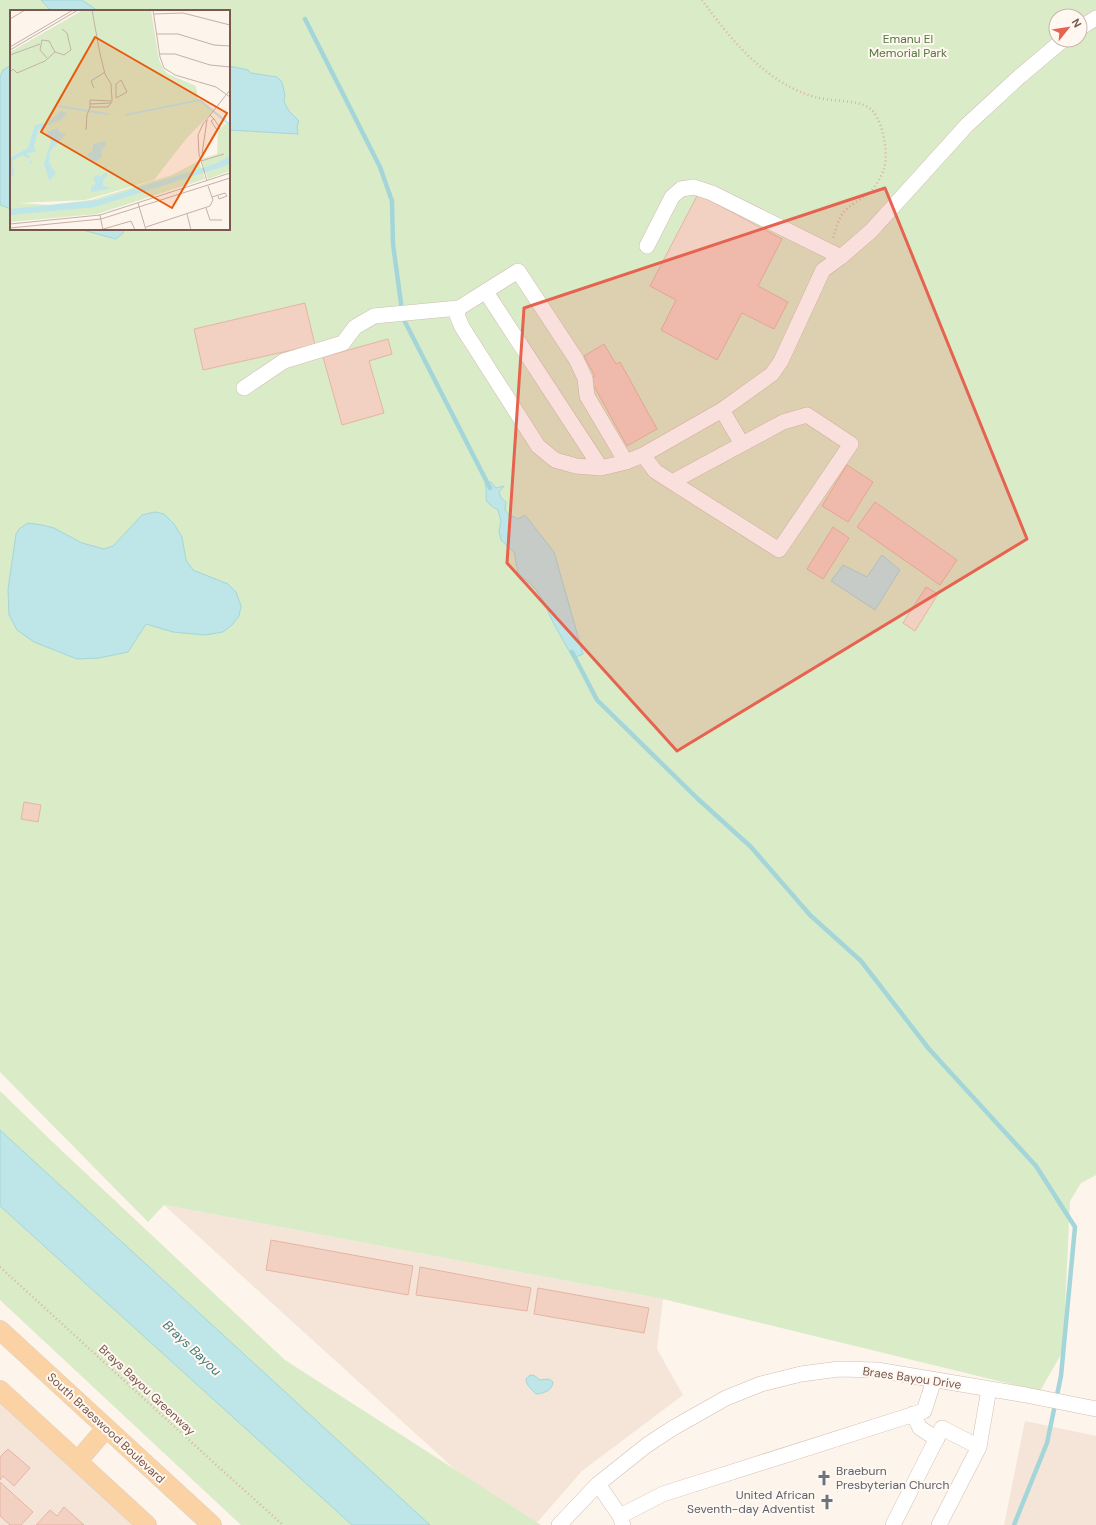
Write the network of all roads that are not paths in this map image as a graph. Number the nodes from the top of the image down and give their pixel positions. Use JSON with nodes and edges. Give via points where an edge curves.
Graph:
{"nodes":[{"id":1,"x":1053,"y":48,"type":"edge"},
{"id":2,"x":647,"y":246,"type":"dead end"},
{"id":3,"x":835,"y":255,"type":"junction"},
{"id":4,"x":486,"y":292,"type":"junction"},
{"id":5,"x":460,"y":308,"type":"junction"},
{"id":6,"x":244,"y":388,"type":"dead end"},
{"id":7,"x":722,"y":410,"type":"junction"},
{"id":8,"x":742,"y":444,"type":"junction"},
{"id":9,"x":643,"y":455,"type":"junction"},
{"id":10,"x":626,"y":462,"type":"junction"},
{"id":11,"x":601,"y":468,"type":"junction"},
{"id":12,"x":672,"y":482,"type":"junction"},
{"id":13,"x":0,"y":1330,"type":"edge"},
{"id":14,"x":934,"y":1380,"type":"junction"},
{"id":15,"x":989,"y":1389,"type":"junction"},
{"id":16,"x":0,"y":1390,"type":"edge"},
{"id":17,"x":1093,"y":1409,"type":"edge"},
{"id":18,"x":913,"y":1414,"type":"junction"},
{"id":19,"x":106,"y":1428,"type":"junction"},
{"id":20,"x":937,"y":1439,"type":"junction"},
{"id":21,"x":979,"y":1447,"type":"junction"},
{"id":22,"x":78,"y":1462,"type":"junction"},
{"id":23,"x":598,"y":1484,"type":"junction"},
{"id":24,"x":622,"y":1521,"type":"edge"},
{"id":25,"x":147,"y":1525,"type":"edge"},
{"id":26,"x":212,"y":1525,"type":"edge"},
{"id":27,"x":559,"y":1525,"type":"edge"},
{"id":28,"x":893,"y":1525,"type":"edge"},
{"id":29,"x":940,"y":1525,"type":"edge"}],
"edges":[{"from":1,"to":3,"type":"street","via":[[967,125],[871,231]]},
{"from":2,"to":3,"type":"street","via":[[672,197],[681,189],[694,187],[712,193]]},
{"from":3,"to":7,"type":"street","via":[[823,270],[781,361],[772,374]]},
{"from":4,"to":5,"type":"street"},
{"from":4,"to":10,"type":"street","via":[[518,271],[576,359],[585,378],[586,396]]},
{"from":4,"to":11,"type":"street"},
{"from":5,"to":6,"type":"street","via":[[374,316],[355,327],[343,343],[284,361]]},
{"from":5,"to":11,"type":"street","via":[[457,315],[462,327],[538,446],[555,460],[576,466]]},
{"from":7,"to":8,"type":"street"},
{"from":7,"to":9,"type":"street"},
{"from":8,"to":12,"type":"street"},
{"from":8,"to":12,"type":"street","via":[[783,422],[807,415],[851,444],[779,550]]},
{"from":9,"to":10,"type":"street"},
{"from":9,"to":12,"type":"street","via":[[655,470]]},
{"from":10,"to":11,"type":"street"},
{"from":13,"to":19,"type":"main road","name":"South Braeswood Boulevard"},
{"from":14,"to":15,"type":"street","name":"Braes Bayou Drive"},
{"from":14,"to":18,"type":"street","via":[[924,1411]]},
{"from":14,"to":23,"type":"street","name":"Braes Bayou Drive","via":[[877,1370],[839,1370],[801,1374],[761,1384],[726,1398],[673,1428]]},
{"from":15,"to":17,"type":"street","name":"Braes Bayou Drive"},
{"from":15,"to":21,"type":"street"},
{"from":16,"to":22,"type":"main road"},
{"from":18,"to":20,"type":"street","via":[[920,1428]]},
{"from":18,"to":24,"type":"street","via":[[663,1494]]},
{"from":19,"to":22,"type":"main road"},
{"from":19,"to":26,"type":"main road","name":"South Braeswood Boulevard"},
{"from":20,"to":21,"type":"street","via":[[942,1428]]},
{"from":20,"to":28,"type":"street"},
{"from":21,"to":29,"type":"street"},
{"from":22,"to":25,"type":"main road"},
{"from":23,"to":24,"type":"street"},
{"from":23,"to":27,"type":"street","name":"Braes Bayou Drive"}]}
